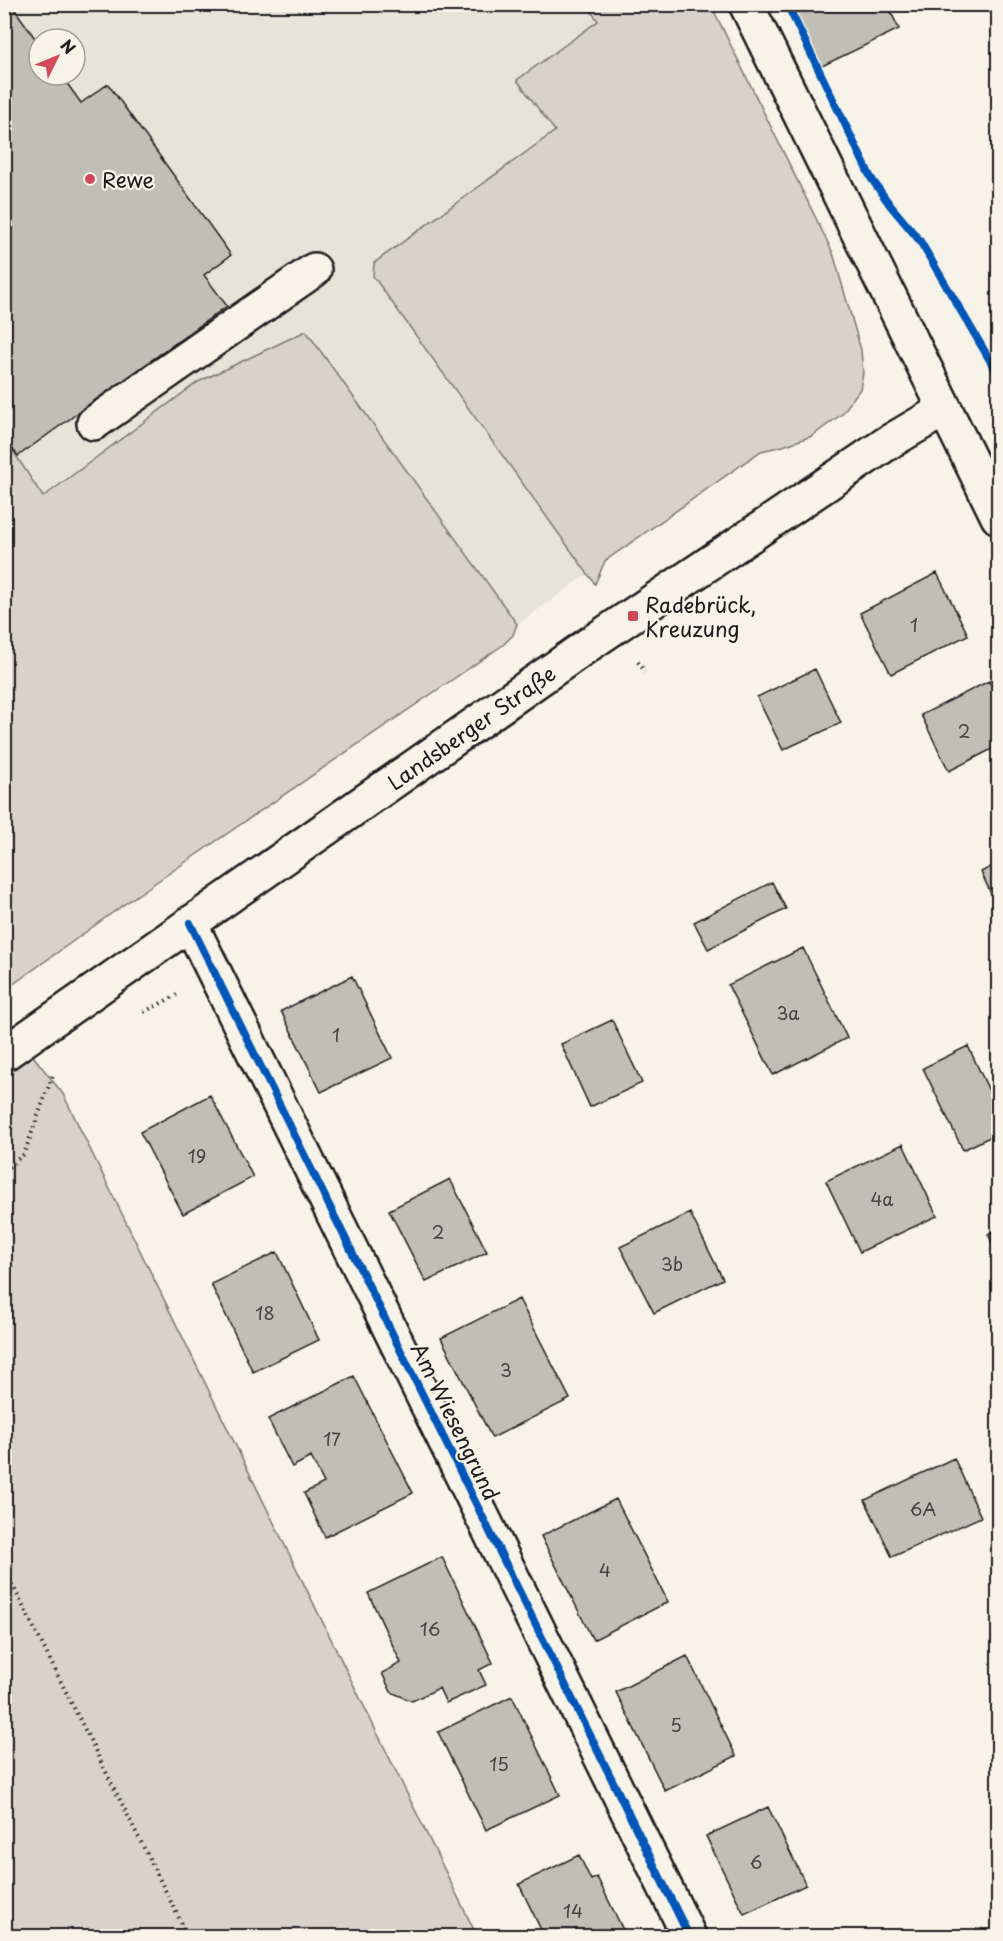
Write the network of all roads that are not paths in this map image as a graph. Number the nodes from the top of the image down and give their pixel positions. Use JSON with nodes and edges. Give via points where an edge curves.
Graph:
{"nodes":[{"id":1,"x":746,"y":4,"type":"edge"},
{"id":2,"x":314,"y":270,"type":"dead end"},
{"id":3,"x":945,"y":409,"type":"junction"},
{"id":4,"x":94,"y":423,"type":"dead end"},
{"id":5,"x":999,"y":517,"type":"edge"},
{"id":6,"x":190,"y":922,"type":"junction"},
{"id":7,"x":4,"y":1054,"type":"edge"},
{"id":8,"x":689,"y":1936,"type":"edge"}],
"edges":[{"from":1,"to":3,"type":"main road"},
{"from":2,"to":4,"type":"main road"},
{"from":3,"to":5,"type":"main road"},
{"from":3,"to":6,"type":"main road","name":"Landsberger Straße","via":[[889,442],[588,645]]},
{"from":6,"to":7,"type":"main road","name":"Landsberger Straße"},
{"from":6,"to":8,"type":"main road","name":"Am Wiesengrund"}]}
